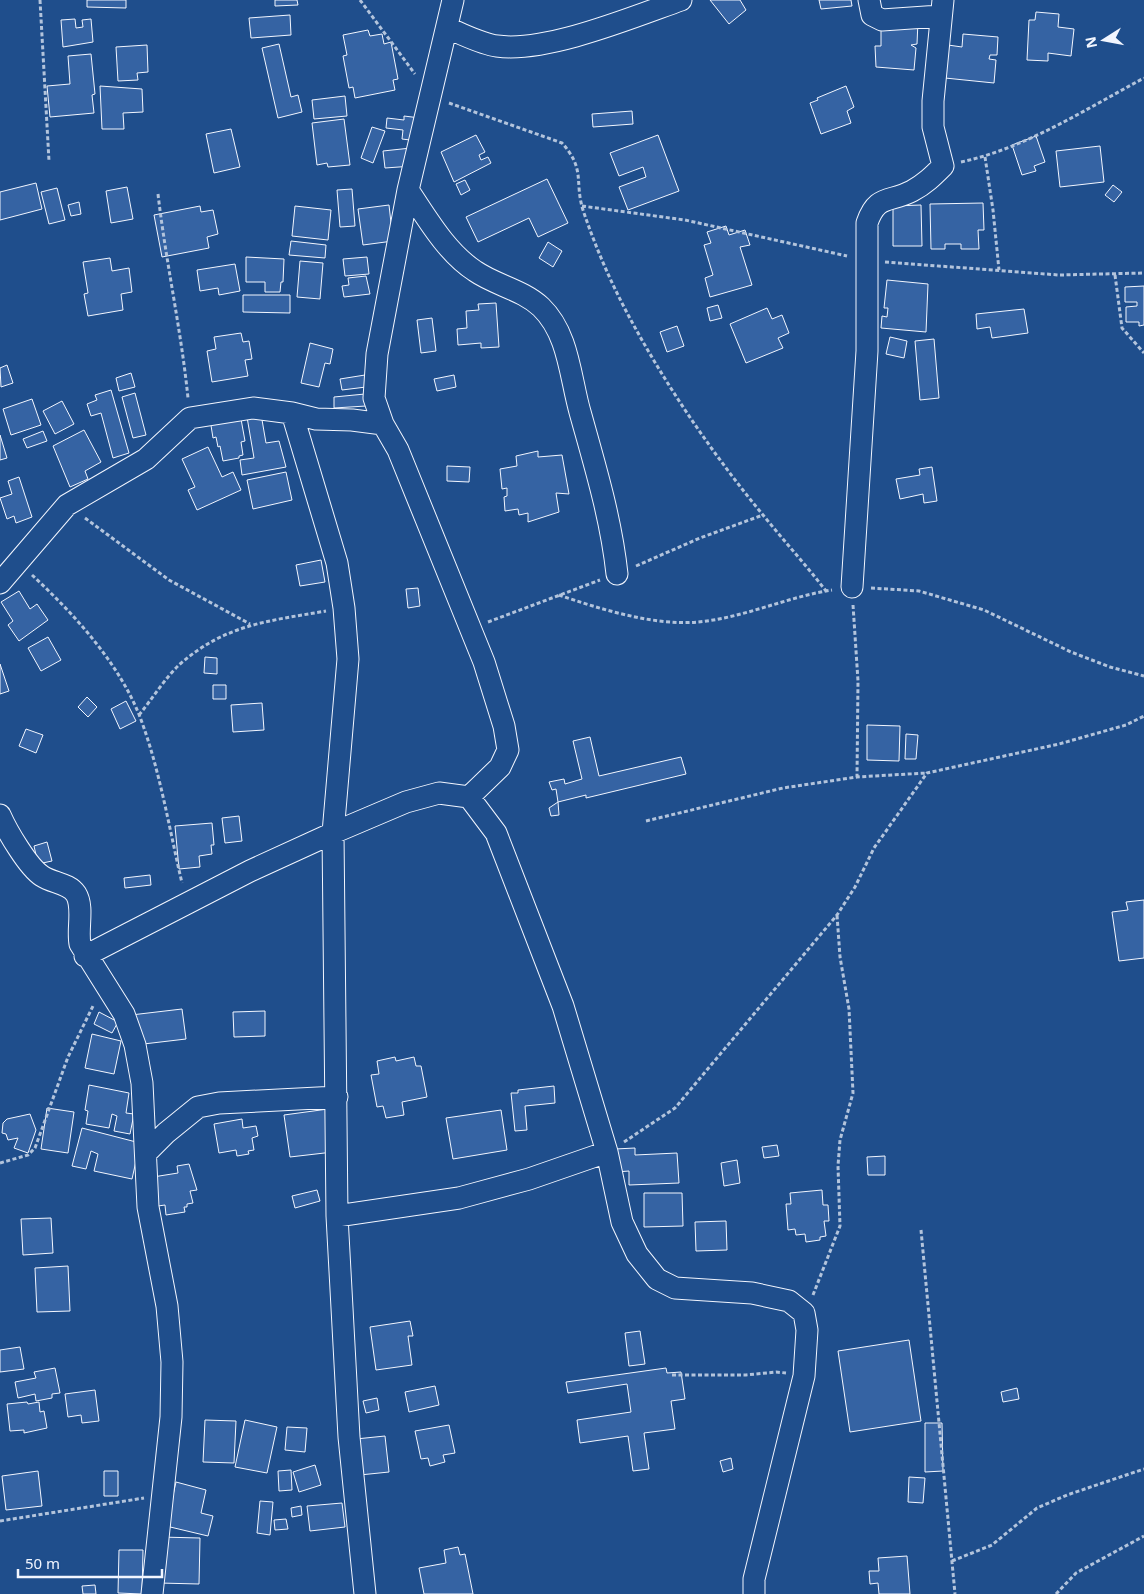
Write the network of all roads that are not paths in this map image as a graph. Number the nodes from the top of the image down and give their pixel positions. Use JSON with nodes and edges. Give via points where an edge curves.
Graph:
{"nodes":[{"id":1,"x":453,"y":0,"type":"edge"},
{"id":2,"x":681,"y":0,"type":"edge"},
{"id":3,"x":869,"y":0,"type":"edge"},
{"id":4,"x":941,"y":8,"type":"edge"},
{"id":5,"x":447,"y":28,"type":"junction"},
{"id":6,"x":408,"y":190,"type":"junction"},
{"id":7,"x":292,"y":413,"type":"junction"},
{"id":8,"x":383,"y":424,"type":"junction"},
{"id":9,"x":617,"y":574,"type":"dead end"},
{"id":10,"x":0,"y":583,"type":"edge"},
{"id":11,"x":852,"y":587,"type":"road end"},
{"id":12,"x":469,"y":797,"type":"junction"},
{"id":13,"x":0,"y":815,"type":"edge"},
{"id":14,"x":333,"y":833,"type":"junction"},
{"id":15,"x":85,"y":956,"type":"junction"},
{"id":16,"x":337,"y":1097,"type":"junction"},
{"id":17,"x":607,"y":1152,"type":"junction"},
{"id":18,"x":146,"y":1153,"type":"junction"},
{"id":19,"x":337,"y":1216,"type":"junction"},
{"id":20,"x":152,"y":1594,"type":"edge"},
{"id":21,"x":365,"y":1594,"type":"edge"},
{"id":22,"x":754,"y":1594,"type":"edge"}],
"edges":[{"from":1,"to":5,"type":"street"},
{"from":2,"to":5,"type":"street","via":[[613,24],[514,48],[495,46]]},
{"from":3,"to":4,"type":"street","via":[[872,15],[882,20]]},
{"from":4,"to":11,"type":"street","via":[[933,127],[943,166],[931,179],[911,191],[880,202],[872,209],[867,224],[867,351]]},
{"from":5,"to":6,"type":"street"},
{"from":6,"to":8,"type":"street","via":[[377,354],[374,398]]},
{"from":6,"to":9,"type":"street","via":[[450,250],[475,272],[541,306],[557,326],[607,510]]},
{"from":7,"to":8,"type":"street"},
{"from":7,"to":10,"type":"street","via":[[253,408],[190,418],[146,459],[67,505]]},
{"from":7,"to":14,"type":"street","via":[[337,563],[344,608],[348,659]]},
{"from":8,"to":12,"type":"street","via":[[398,450],[484,662],[504,726],[508,750],[500,767]]},
{"from":12,"to":14,"type":"street","via":[[439,793],[406,802]]},
{"from":12,"to":17,"type":"street","via":[[496,833],[560,997]]},
{"from":13,"to":15,"type":"street","via":[[41,876],[70,888],[77,895],[80,908],[78,930]]},
{"from":14,"to":15,"type":"street"},
{"from":14,"to":16,"type":"street"},
{"from":15,"to":18,"type":"street","via":[[124,1014],[135,1045],[142,1083]]},
{"from":16,"to":18,"type":"street","via":[[198,1107]]},
{"from":16,"to":19,"type":"street"},
{"from":17,"to":19,"type":"street","via":[[529,1180],[459,1198]]},
{"from":17,"to":22,"type":"street","via":[[622,1222],[638,1254],[657,1279],[675,1288],[752,1293],[789,1301],[804,1313],[807,1330],[804,1376],[754,1579]]},
{"from":18,"to":20,"type":"street","via":[[148,1207],[167,1306],[172,1362],[171,1417]]},
{"from":19,"to":21,"type":"street","via":[[349,1437]]}]}
